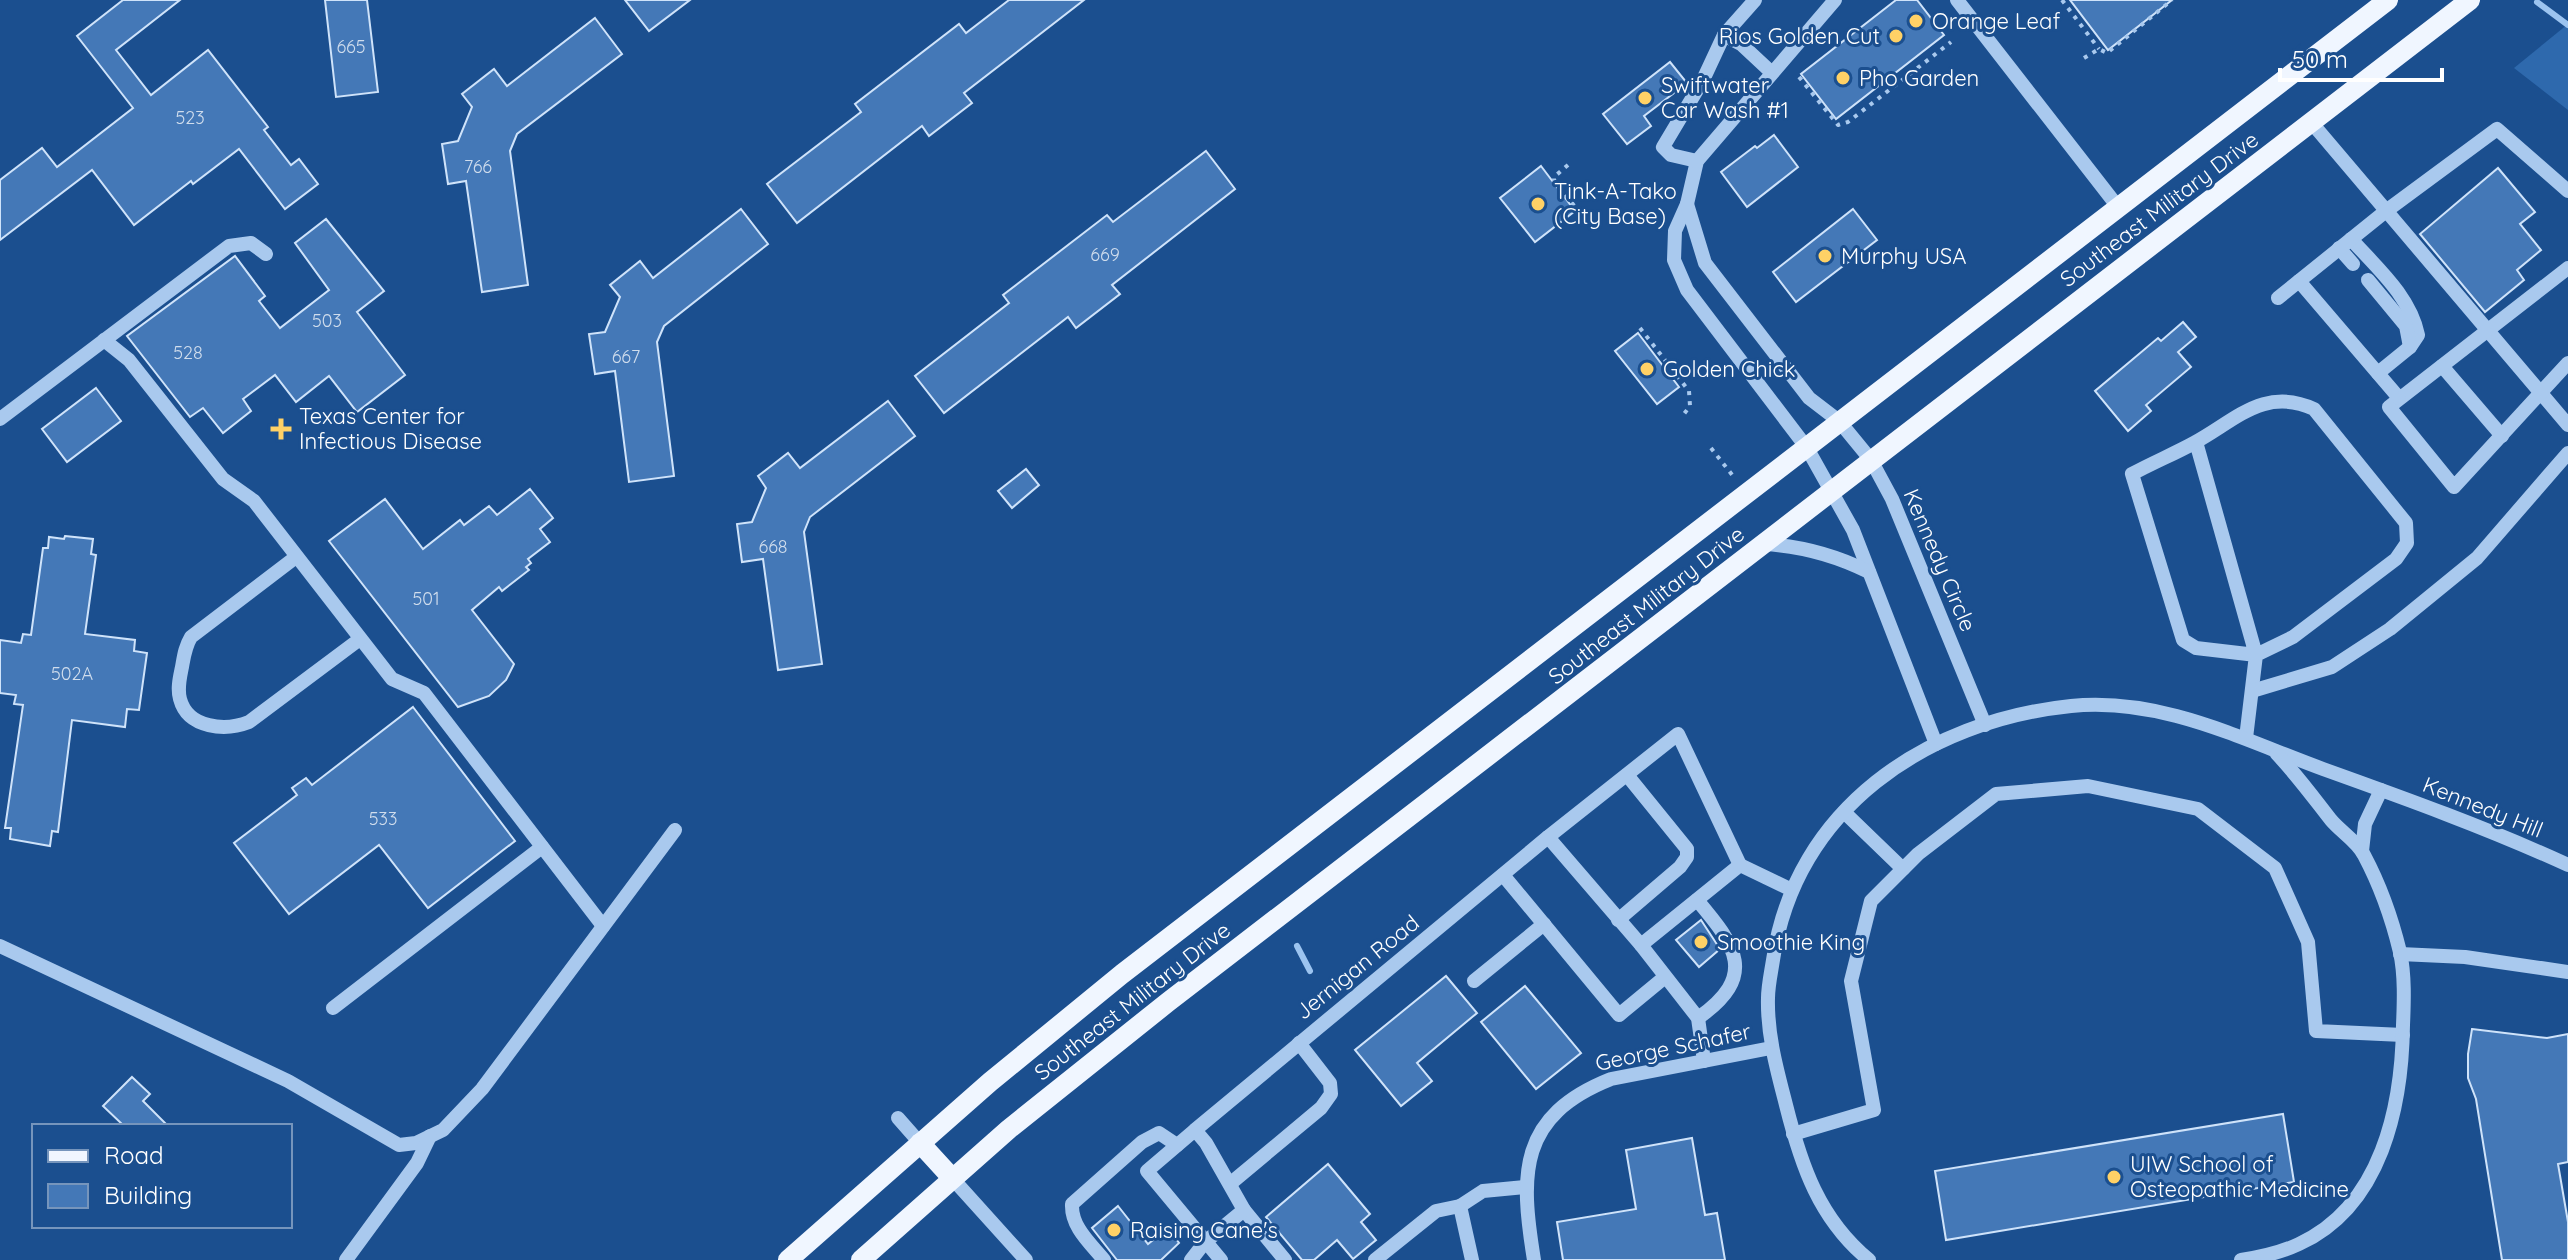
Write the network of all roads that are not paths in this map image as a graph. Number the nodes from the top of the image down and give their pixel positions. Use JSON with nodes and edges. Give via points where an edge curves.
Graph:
{"nodes":[{"id":1,"x":1755,"y":0,"type":"edge"},
{"id":2,"x":1835,"y":0,"type":"edge"},
{"id":3,"x":1957,"y":0,"type":"edge"},
{"id":4,"x":2388,"y":0,"type":"edge"},
{"id":5,"x":2470,"y":0,"type":"edge"},
{"id":6,"x":1724,"y":35,"type":"junction"},
{"id":7,"x":1771,"y":72,"type":"junction"},
{"id":8,"x":2311,"y":122,"type":"junction"},
{"id":9,"x":1697,"y":161,"type":"junction"},
{"id":10,"x":2568,"y":191,"type":"edge"},
{"id":11,"x":1687,"y":204,"type":"junction"},
{"id":12,"x":2118,"y":207,"type":"junction"},
{"id":13,"x":2386,"y":211,"type":"junction"},
{"id":14,"x":2345,"y":244,"type":"junction"},
{"id":15,"x":266,"y":254,"type":"dead end"},
{"id":16,"x":2353,"y":264,"type":"dead end"},
{"id":17,"x":2568,"y":268,"type":"edge"},
{"id":18,"x":2368,"y":280,"type":"dead end"},
{"id":19,"x":2299,"y":281,"type":"junction"},
{"id":20,"x":2278,"y":298,"type":"dead end"},
{"id":21,"x":2490,"y":331,"type":"junction"},
{"id":22,"x":104,"y":340,"type":"junction"},
{"id":23,"x":2410,"y":347,"type":"junction"},
{"id":24,"x":2568,"y":363,"type":"edge"},
{"id":25,"x":2442,"y":366,"type":"junction"},
{"id":26,"x":2378,"y":373,"type":"junction"},
{"id":27,"x":2541,"y":394,"type":"junction"},
{"id":28,"x":2399,"y":398,"type":"junction"},
{"id":29,"x":0,"y":419,"type":"edge"},
{"id":30,"x":1839,"y":421,"type":"junction"},
{"id":31,"x":2568,"y":425,"type":"edge"},
{"id":32,"x":2502,"y":436,"type":"junction"},
{"id":33,"x":2196,"y":442,"type":"junction"},
{"id":34,"x":1807,"y":448,"type":"junction"},
{"id":35,"x":2568,"y":453,"type":"edge"},
{"id":36,"x":1871,"y":460,"type":"junction"},
{"id":37,"x":1831,"y":492,"type":"junction"},
{"id":38,"x":1764,"y":544,"type":"junction"},
{"id":39,"x":296,"y":557,"type":"junction"},
{"id":40,"x":1869,"y":572,"type":"junction"},
{"id":41,"x":360,"y":639,"type":"junction"},
{"id":42,"x":2256,"y":655,"type":"junction"},
{"id":43,"x":2252,"y":691,"type":"junction"},
{"id":44,"x":1985,"y":725,"type":"junction"},
{"id":45,"x":2246,"y":738,"type":"junction"},
{"id":46,"x":1936,"y":744,"type":"junction"},
{"id":47,"x":2274,"y":751,"type":"junction"},
{"id":48,"x":1627,"y":775,"type":"junction"},
{"id":49,"x":2381,"y":790,"type":"junction"},
{"id":50,"x":1844,"y":812,"type":"junction"},
{"id":51,"x":675,"y":830,"type":"dead end"},
{"id":52,"x":1548,"y":837,"type":"junction"},
{"id":53,"x":542,"y":847,"type":"junction"},
{"id":54,"x":2362,"y":851,"type":"junction"},
{"id":55,"x":1740,"y":865,"type":"junction"},
{"id":56,"x":2568,"y":865,"type":"edge"},
{"id":57,"x":1903,"y":869,"type":"junction"},
{"id":58,"x":1503,"y":875,"type":"junction"},
{"id":59,"x":1792,"y":890,"type":"junction"},
{"id":60,"x":1697,"y":900,"type":"junction"},
{"id":61,"x":1618,"y":920,"type":"junction"},
{"id":62,"x":1544,"y":924,"type":"junction"},
{"id":63,"x":603,"y":926,"type":"junction"},
{"id":64,"x":1641,"y":945,"type":"junction"},
{"id":65,"x":0,"y":946,"type":"edge"},
{"id":66,"x":2400,"y":954,"type":"junction"},
{"id":67,"x":2568,"y":972,"type":"edge"},
{"id":68,"x":1665,"y":977,"type":"junction"},
{"id":69,"x":1474,"y":981,"type":"dead end"},
{"id":70,"x":333,"y":1008,"type":"dead end"},
{"id":71,"x":1698,"y":1018,"type":"junction"},
{"id":72,"x":2403,"y":1035,"type":"junction"},
{"id":73,"x":1299,"y":1043,"type":"junction"},
{"id":74,"x":1771,"y":1048,"type":"junction"},
{"id":75,"x":1704,"y":1061,"type":"junction"},
{"id":76,"x":898,"y":1118,"type":"dead end"},
{"id":77,"x":1195,"y":1130,"type":"junction"},
{"id":78,"x":1793,"y":1134,"type":"junction"},
{"id":79,"x":430,"y":1136,"type":"junction"},
{"id":80,"x":920,"y":1143,"type":"junction"},
{"id":81,"x":1177,"y":1145,"type":"junction"},
{"id":82,"x":952,"y":1178,"type":"junction"},
{"id":83,"x":1231,"y":1183,"type":"junction"},
{"id":84,"x":1525,"y":1187,"type":"junction"},
{"id":85,"x":1460,"y":1206,"type":"junction"},
{"id":86,"x":1244,"y":1210,"type":"junction"},
{"id":87,"x":1205,"y":1242,"type":"junction"},
{"id":88,"x":346,"y":1260,"type":"edge"},
{"id":89,"x":788,"y":1260,"type":"edge"},
{"id":90,"x":861,"y":1260,"type":"edge"},
{"id":91,"x":1026,"y":1260,"type":"edge"},
{"id":92,"x":1104,"y":1260,"type":"edge"},
{"id":93,"x":1191,"y":1260,"type":"edge"},
{"id":94,"x":1221,"y":1260,"type":"edge"},
{"id":95,"x":1284,"y":1260,"type":"edge"},
{"id":96,"x":1375,"y":1260,"type":"edge"},
{"id":97,"x":1472,"y":1260,"type":"edge"},
{"id":98,"x":1534,"y":1260,"type":"edge"},
{"id":99,"x":1869,"y":1260,"type":"edge"},
{"id":100,"x":2241,"y":1260,"type":"edge"}],
"edges":[{"from":1,"to":6,"type":"street"},
{"from":2,"to":7,"type":"street"},
{"from":3,"to":12,"type":"street"},
{"from":4,"to":12,"type":"main road","name":"Southeast Military Drive"},
{"from":5,"to":8,"type":"main road","name":"Southeast Military Drive"},
{"from":6,"to":7,"type":"street"},
{"from":6,"to":9,"type":"street","via":[[1663,147],[1671,155]]},
{"from":7,"to":9,"type":"street"},
{"from":8,"to":13,"type":"street"},
{"from":8,"to":36,"type":"main road","name":"Southeast Military Drive"},
{"from":9,"to":11,"type":"street"},
{"from":10,"to":13,"type":"street","via":[[2497,129]]},
{"from":11,"to":30,"type":"street","name":"Kennedy Circle","via":[[1705,263],[1809,398]]},
{"from":11,"to":34,"type":"street","via":[[1675,231],[1674,260],[1687,290]]},
{"from":12,"to":30,"type":"main road","name":"Southeast Military Drive"},
{"from":13,"to":14,"type":"street"},
{"from":13,"to":21,"type":"street"},
{"from":14,"to":16,"type":"street"},
{"from":14,"to":19,"type":"street"},
{"from":14,"to":23,"type":"street","via":[[2400,295],[2414,317],[2418,335]]},
{"from":15,"to":22,"type":"street","via":[[251,243],[229,246]]},
{"from":17,"to":21,"type":"street"},
{"from":18,"to":23,"type":"street","via":[[2406,326]]},
{"from":19,"to":20,"type":"street"},
{"from":19,"to":26,"type":"street"},
{"from":21,"to":25,"type":"street"},
{"from":21,"to":27,"type":"street"},
{"from":22,"to":29,"type":"street"},
{"from":22,"to":39,"type":"street","via":[[129,360],[223,479],[249,496]]},
{"from":23,"to":26,"type":"street"},
{"from":24,"to":27,"type":"street"},
{"from":25,"to":28,"type":"street"},
{"from":25,"to":32,"type":"street"},
{"from":26,"to":28,"type":"street"},
{"from":27,"to":31,"type":"street"},
{"from":27,"to":32,"type":"street"},
{"from":28,"to":32,"type":"street","via":[[2389,407],[2454,487]]},
{"from":30,"to":34,"type":"main road","name":"Southeast Military Drive"},
{"from":30,"to":36,"type":"street","name":"Kennedy Circle"},
{"from":33,"to":42,"type":"street"},
{"from":33,"to":42,"type":"street","via":[[2132,474],[2183,640],[2196,648]]},
{"from":33,"to":42,"type":"street","via":[[2251,408],[2296,401],[2314,409],[2406,523],[2407,543],[2396,559],[2293,637]]},
{"from":34,"to":37,"type":"street"},
{"from":34,"to":80,"type":"main road","name":"Southeast Military Drive","via":[[1122,974]]},
{"from":35,"to":43,"type":"street","via":[[2477,558],[2390,629],[2332,667]]},
{"from":36,"to":37,"type":"main road","name":"Southeast Military Drive"},
{"from":36,"to":44,"type":"street","name":"Kennedy Circle"},
{"from":37,"to":38,"type":"main road","name":"Southeast Military Drive"},
{"from":37,"to":40,"type":"street"},
{"from":38,"to":40,"type":"street","via":[[1829,555]]},
{"from":38,"to":82,"type":"main road","name":"Southeast Military Drive","via":[[1168,1002]]},
{"from":39,"to":41,"type":"street"},
{"from":39,"to":41,"type":"street","via":[[191,637],[178,689],[186,711],[218,727],[249,722]]},
{"from":40,"to":46,"type":"street"},
{"from":41,"to":53,"type":"street","via":[[392,679],[424,693]]},
{"from":42,"to":43,"type":"street"},
{"from":43,"to":45,"type":"street"},
{"from":44,"to":45,"type":"street","via":[[2034,712],[2100,705],[2189,718]]},
{"from":44,"to":46,"type":"street"},
{"from":45,"to":47,"type":"street"},
{"from":46,"to":50,"type":"street","via":[[1881,777]]},
{"from":47,"to":49,"type":"street"},
{"from":47,"to":54,"type":"street"},
{"from":48,"to":52,"type":"street","name":"Jernigan Road"},
{"from":48,"to":55,"type":"street","name":"Jernigan Road","via":[[1678,734]]},
{"from":48,"to":61,"type":"street","via":[[1687,849],[1687,857]]},
{"from":49,"to":54,"type":"street","via":[[2365,824]]},
{"from":49,"to":56,"type":"street","name":"Kennedy Hill"},
{"from":50,"to":57,"type":"street"},
{"from":50,"to":59,"type":"street","via":[[1821,838]]},
{"from":51,"to":63,"type":"street"},
{"from":52,"to":58,"type":"street","name":"Jernigan Road"},
{"from":52,"to":61,"type":"street"},
{"from":53,"to":63,"type":"street"},
{"from":53,"to":70,"type":"street"},
{"from":54,"to":66,"type":"street","via":[[2383,896]]},
{"from":55,"to":59,"type":"street"},
{"from":55,"to":60,"type":"street"},
{"from":57,"to":72,"type":"street","via":[[1996,794],[2088,786],[2198,809],[2275,868],[2308,942],[2316,1031]]},
{"from":57,"to":78,"type":"street","via":[[1871,901],[1851,981],[1874,1110]]},
{"from":58,"to":62,"type":"street"},
{"from":58,"to":73,"type":"street","name":"Jernigan Road"},
{"from":59,"to":74,"type":"street","via":[[1776,937],[1768,997]]},
{"from":60,"to":64,"type":"street"},
{"from":60,"to":71,"type":"street","via":[[1720,927],[1736,958],[1726,993]]},
{"from":61,"to":64,"type":"street"},
{"from":62,"to":68,"type":"street","via":[[1619,1015]]},
{"from":62,"to":69,"type":"street"},
{"from":63,"to":79,"type":"street","via":[[482,1089],[443,1130]]},
{"from":64,"to":68,"type":"street"},
{"from":65,"to":79,"type":"street","via":[[288,1081],[399,1145]]},
{"from":66,"to":67,"type":"street"},
{"from":66,"to":72,"type":"street"},
{"from":68,"to":71,"type":"street"},
{"from":71,"to":75,"type":"street"},
{"from":72,"to":100,"type":"street","via":[[2389,1136],[2356,1196],[2302,1243]]},
{"from":73,"to":77,"type":"street","name":"Jernigan Road"},
{"from":73,"to":83,"type":"street","via":[[1330,1083],[1331,1094]]},
{"from":74,"to":75,"type":"street","name":"George Schafer"},
{"from":74,"to":78,"type":"street"},
{"from":75,"to":84,"type":"street","name":"George Schafer","via":[[1611,1079],[1567,1102],[1537,1140]]},
{"from":76,"to":80,"type":"street"},
{"from":77,"to":81,"type":"street","name":"Jernigan Road"},
{"from":77,"to":83,"type":"street"},
{"from":78,"to":99,"type":"street","via":[[1806,1176],[1828,1216]]},
{"from":79,"to":88,"type":"street","via":[[417,1163]]},
{"from":80,"to":82,"type":"main road"},
{"from":80,"to":89,"type":"main road","name":"Southeast Military Drive"},
{"from":81,"to":87,"type":"street","name":"Jernigan Road","via":[[1147,1171]]},
{"from":81,"to":92,"type":"street","via":[[1159,1133],[1150,1138],[1072,1204],[1078,1228]]},
{"from":82,"to":90,"type":"main road","name":"Southeast Military Drive"},
{"from":82,"to":91,"type":"street"},
{"from":83,"to":86,"type":"street"},
{"from":84,"to":85,"type":"street","via":[[1483,1191]]},
{"from":84,"to":98,"type":"street","name":"George Schafer"},
{"from":85,"to":96,"type":"street","via":[[1436,1211]]},
{"from":85,"to":97,"type":"street"},
{"from":86,"to":87,"type":"street"},
{"from":86,"to":95,"type":"street"},
{"from":87,"to":93,"type":"street"},
{"from":87,"to":94,"type":"street"}]}
